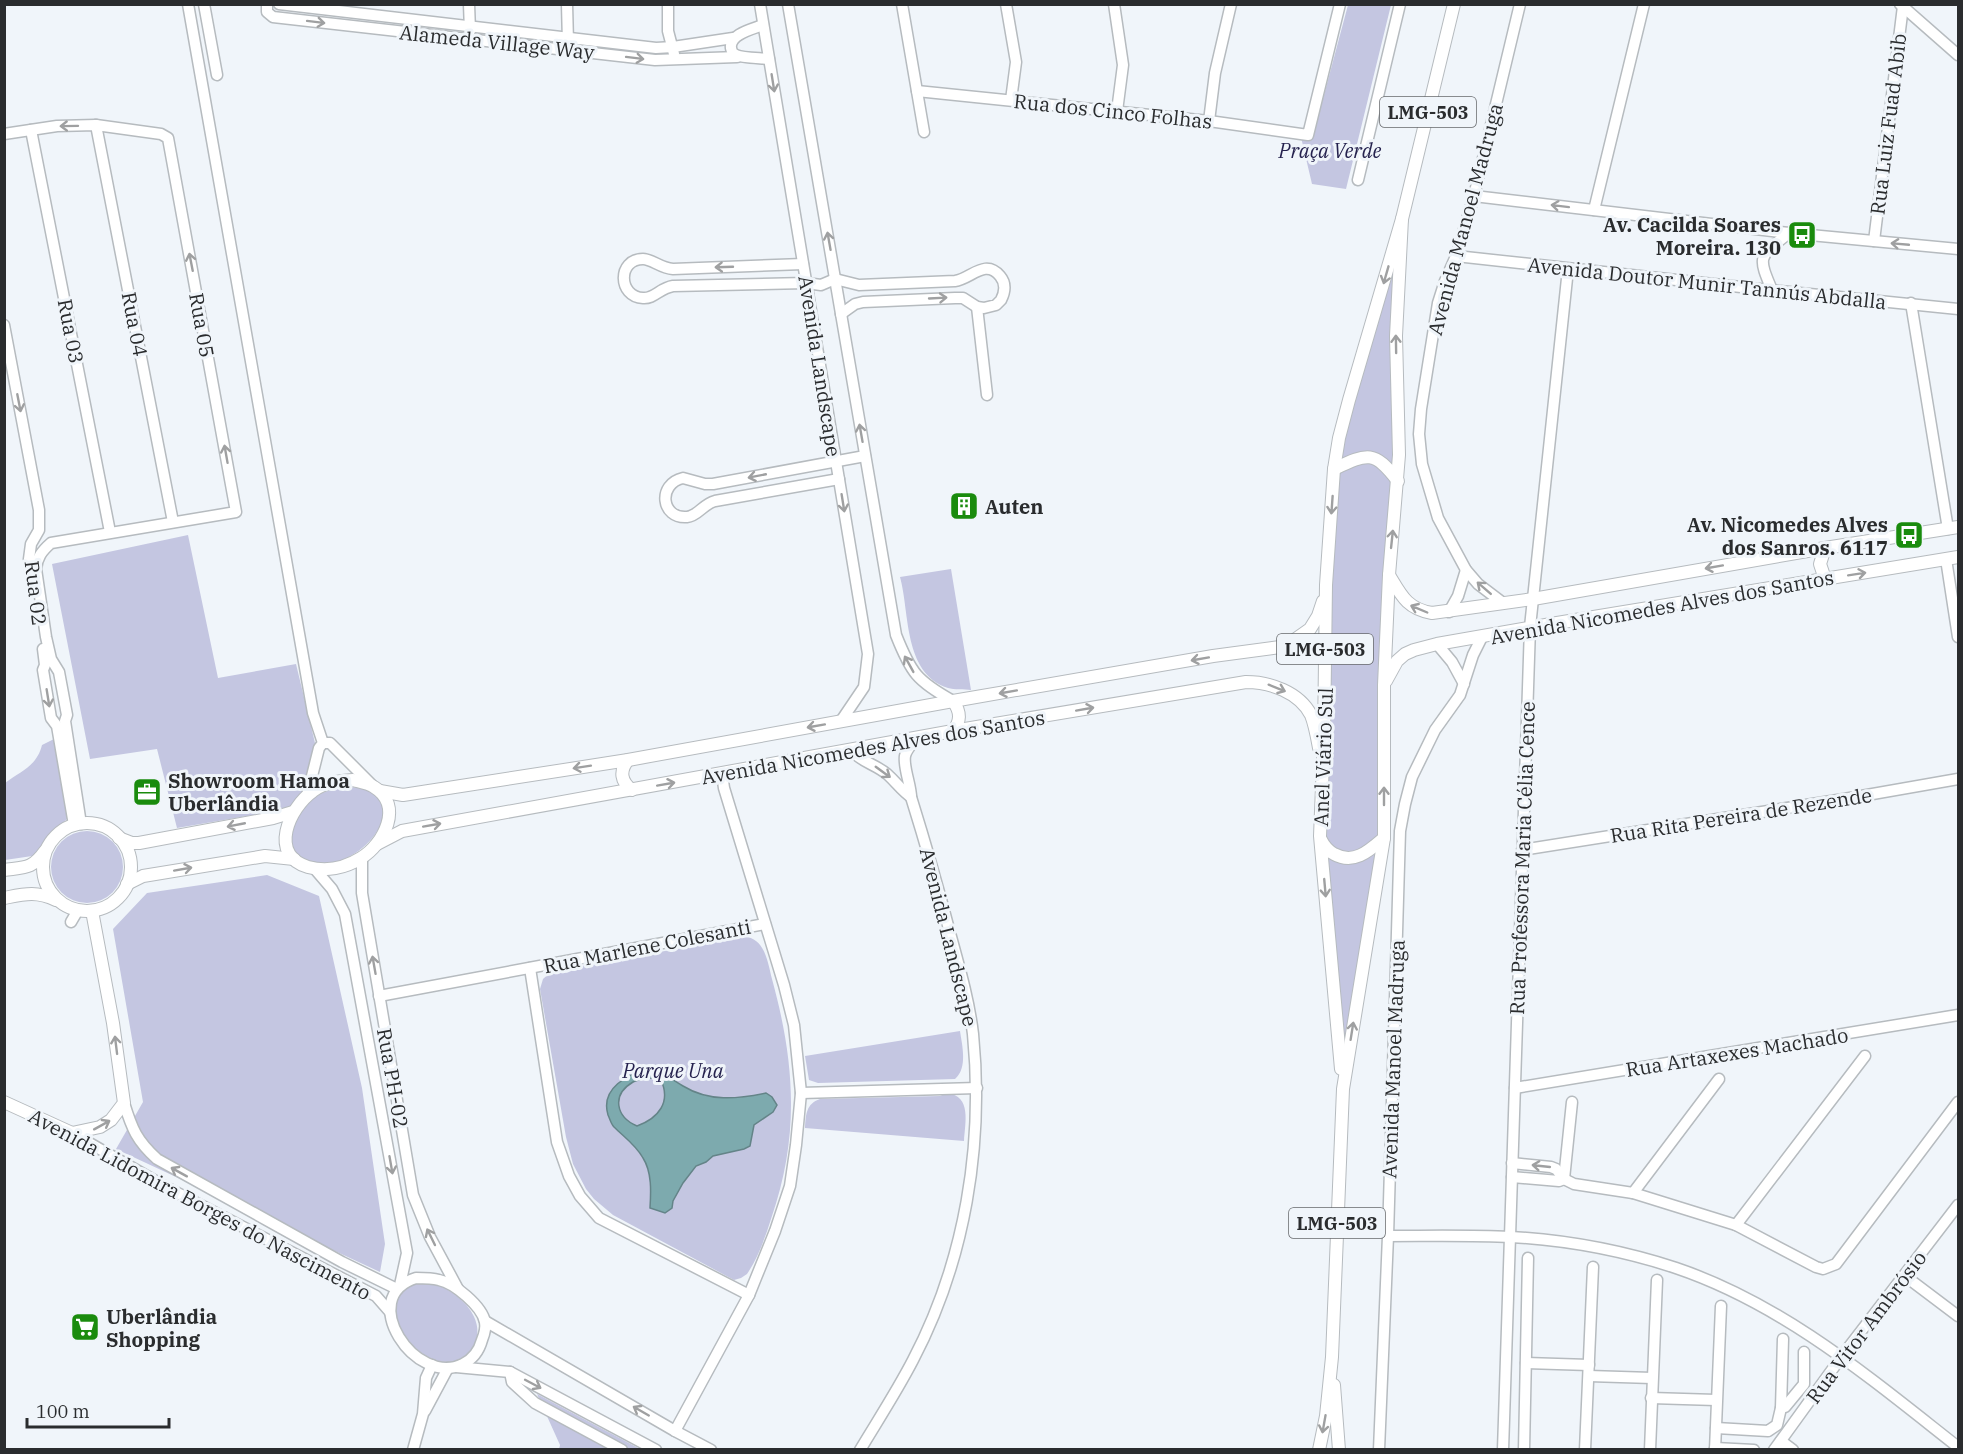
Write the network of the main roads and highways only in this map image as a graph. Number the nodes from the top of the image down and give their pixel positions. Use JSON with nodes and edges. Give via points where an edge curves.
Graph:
{"nodes":[{"id":1,"x":1454,"y":4,"type":"edge"},
{"id":2,"x":1402,"y":219,"type":"junction"},
{"id":3,"x":1334,"y":469,"type":"junction"},
{"id":4,"x":1398,"y":481,"type":"junction"},
{"id":5,"x":1953,"y":528,"type":"edge"},
{"id":6,"x":1825,"y":548,"type":"junction"},
{"id":7,"x":1952,"y":558,"type":"edge"},
{"id":8,"x":1389,"y":575,"type":"junction"},
{"id":9,"x":1825,"y":579,"type":"junction"},
{"id":10,"x":1326,"y":585,"type":"junction"},
{"id":11,"x":1384,"y":685,"type":"junction"},
{"id":12,"x":953,"y":701,"type":"junction"},
{"id":13,"x":953,"y":731,"type":"junction"},
{"id":14,"x":628,"y":760,"type":"junction"},
{"id":15,"x":1323,"y":764,"type":"junction"},
{"id":16,"x":376,"y":788,"type":"junction"},
{"id":17,"x":632,"y":790,"type":"junction"},
{"id":18,"x":293,"y":813,"type":"junction"},
{"id":19,"x":1320,"y":836,"type":"junction"},
{"id":20,"x":119,"y":838,"type":"junction"},
{"id":21,"x":1384,"y":838,"type":"junction"},
{"id":22,"x":378,"y":844,"type":"junction"},
{"id":23,"x":48,"y":848,"type":"junction"},
{"id":24,"x":294,"y":859,"type":"junction"},
{"id":25,"x":4,"y":870,"type":"edge"},
{"id":26,"x":127,"y":884,"type":"junction"},
{"id":27,"x":4,"y":898,"type":"edge"},
{"id":28,"x":59,"y":901,"type":"junction"},
{"id":29,"x":92,"y":911,"type":"junction"},
{"id":30,"x":1342,"y":1089,"type":"junction"},
{"id":31,"x":4,"y":1102,"type":"edge"},
{"id":32,"x":1332,"y":1356,"type":"junction"},
{"id":33,"x":1319,"y":1449,"type":"edge"},
{"id":34,"x":1339,"y":1449,"type":"edge"}],
"edges":[{"from":1,"to":2,"type":"main road","name":"Anel Viário Sul","number":"LMG-503"},
{"from":2,"to":3,"type":"main road","name":"Anel Viário Sul","number":"LMG-503","one_way":true,"via":[[1349,400]]},
{"from":4,"to":2,"type":"main road","name":"Anel Viário Sul","number":"LMG-503","one_way":true,"via":[[1396,336]]},
{"from":3,"to":4,"type":"main road","via":[[1371,457],[1385,465]]},
{"from":3,"to":10,"type":"main road","name":"Anel Viário Sul","number":"LMG-503","one_way":true},
{"from":8,"to":4,"type":"main road","name":"Anel Viário Sul","number":"LMG-503","one_way":true},
{"from":5,"to":6,"type":"main road","name":"Avenida Nicomedes Alves dos Santos"},
{"from":6,"to":8,"type":"main road","name":"Avenida Nicomedes Alves dos Santos","one_way":true,"via":[[1449,612],[1432,613],[1410,606]]},
{"from":6,"to":9,"type":"main road","via":[[1820,564]]},
{"from":9,"to":7,"type":"main road","name":"Avenida Nicomedes Alves dos Santos","one_way":true},
{"from":8,"to":11,"type":"main road","name":"Anel Viário Sul","number":"LMG-503"},
{"from":9,"to":11,"type":"main road","name":"Avenida Nicomedes Alves dos Santos","via":[[1437,644],[1405,654]]},
{"from":10,"to":12,"type":"main road","name":"Avenida Nicomedes Alves dos Santos","one_way":true,"via":[[1318,616],[1310,629],[1280,647]]},
{"from":10,"to":15,"type":"main road","name":"Anel Viário Sul","number":"LMG-503"},
{"from":21,"to":11,"type":"main road","name":"Anel Viário Sul","number":"LMG-503","one_way":true},
{"from":12,"to":13,"type":"main road","via":[[959,713]]},
{"from":12,"to":14,"type":"main road","name":"Avenida Nicomedes Alves dos Santos","one_way":true},
{"from":13,"to":15,"type":"main road","name":"Avenida Nicomedes Alves dos Santos","one_way":true,"via":[[1257,682],[1283,689],[1307,709]]},
{"from":17,"to":13,"type":"main road","name":"Avenida Nicomedes Alves dos Santos","one_way":true},
{"from":14,"to":16,"type":"main road","name":"Avenida Nicomedes Alves dos Santos","one_way":true,"via":[[403,795]]},
{"from":14,"to":17,"type":"main road","via":[[622,777]]},
{"from":15,"to":19,"type":"main road","name":"Anel Viário Sul","number":"LMG-503"},
{"from":16,"to":18,"type":"main road","via":[[352,780],[333,782],[314,790]]},
{"from":16,"to":22,"type":"main road","via":[[389,808]]},
{"from":22,"to":17,"type":"main road","name":"Avenida Nicomedes Alves dos Santos","one_way":true,"via":[[402,831]]},
{"from":18,"to":20,"type":"main road","one_way":true,"via":[[139,843]]},
{"from":18,"to":24,"type":"main road","via":[[285,831]]},
{"from":19,"to":21,"type":"main road","via":[[1329,851],[1350,859],[1367,853]]},
{"from":19,"to":30,"type":"main road","name":"Anel Viário Sul","number":"LMG-503","one_way":true},
{"from":20,"to":23,"type":"main road","via":[[104,827],[77,824],[63,830]]},
{"from":20,"to":26,"type":"main road","via":[[130,862]]},
{"from":30,"to":21,"type":"main road","name":"Anel Viário Sul","number":"LMG-503","one_way":true},
{"from":22,"to":24,"type":"main road","via":[[362,858],[344,866],[314,868]]},
{"from":23,"to":25,"type":"main road","via":[[36,863]]},
{"from":23,"to":28,"type":"main road","via":[[43,871],[51,893]]},
{"from":26,"to":24,"type":"main road","one_way":true,"via":[[143,876],[265,856]]},
{"from":26,"to":29,"type":"main road","via":[[113,903]]},
{"from":27,"to":28,"type":"main road","via":[[33,893]]},
{"from":28,"to":29,"type":"main road","via":[[69,908]]},
{"from":31,"to":29,"type":"main road","name":"Avenida Lidomira Borges do Nascimento","one_way":true,"via":[[72,1133],[100,1127],[111,1120],[123,1103]]},
{"from":30,"to":32,"type":"main road","name":"Anel Viário Sul","number":"LMG-503"},
{"from":32,"to":33,"type":"main road","name":"Anel Viário Sul","number":"LMG-503","one_way":true},
{"from":32,"to":34,"type":"main road","name":"Anel Viário Sul","number":"LMG-503"}]}
